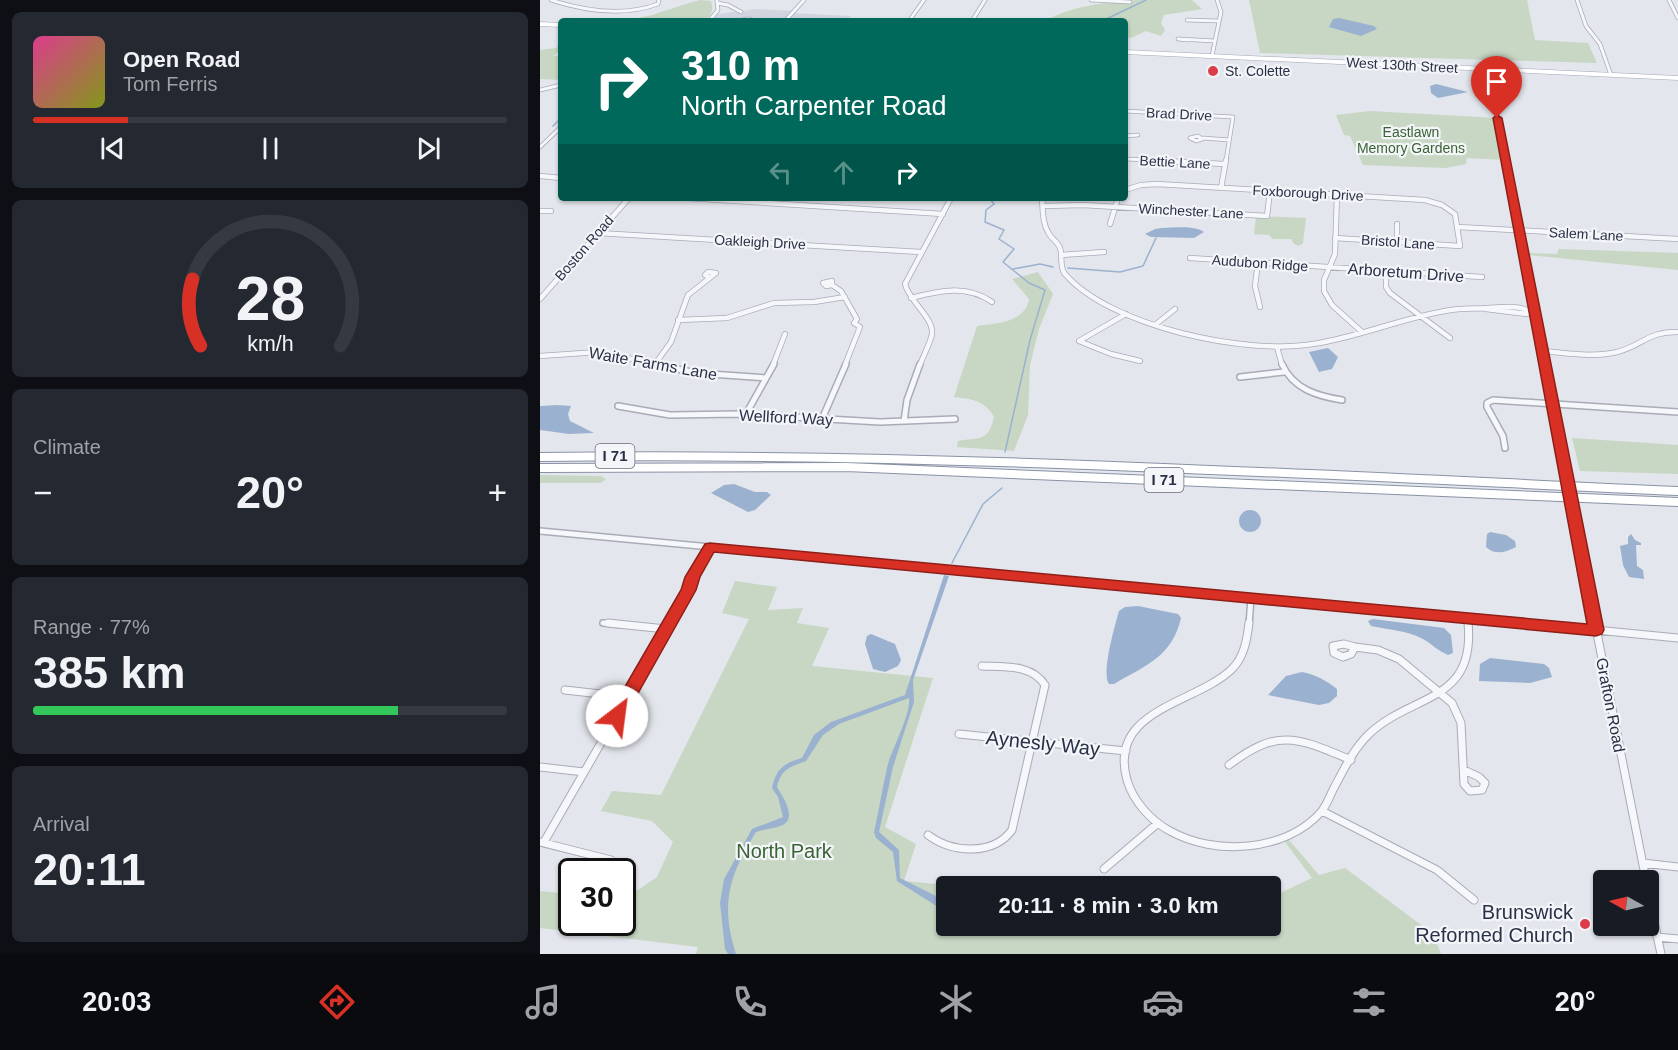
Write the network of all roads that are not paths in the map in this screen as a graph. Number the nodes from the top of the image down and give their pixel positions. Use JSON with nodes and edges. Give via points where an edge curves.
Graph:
{"nodes":[{"id":1,"x":551,"y":0,"type":"edge"},
{"id":2,"x":659,"y":0,"type":"edge"},
{"id":3,"x":804,"y":0,"type":"edge"},
{"id":4,"x":924,"y":0,"type":"edge"},
{"id":5,"x":985,"y":0,"type":"edge"},
{"id":6,"x":1092,"y":0,"type":"edge"},
{"id":7,"x":1217,"y":0,"type":"edge"},
{"id":8,"x":1576,"y":0,"type":"edge"},
{"id":9,"x":1669,"y":0,"type":"edge"},
{"id":10,"x":717,"y":2,"type":"edge"},
{"id":11,"x":1130,"y":2,"type":"dead end"},
{"id":12,"x":741,"y":12,"type":"dead end"},
{"id":13,"x":712,"y":18,"type":"edge"},
{"id":14,"x":788,"y":18,"type":"edge"},
{"id":15,"x":911,"y":18,"type":"edge"},
{"id":16,"x":974,"y":18,"type":"edge"},
{"id":17,"x":1678,"y":18,"type":"edge"},
{"id":18,"x":1187,"y":20,"type":"dead end"},
{"id":19,"x":1219,"y":21,"type":"junction"},
{"id":20,"x":540,"y":24,"type":"edge"},
{"id":21,"x":558,"y":25,"type":"edge"},
{"id":22,"x":1188,"y":40,"type":"dead end"},
{"id":23,"x":1215,"y":41,"type":"junction"},
{"id":24,"x":1128,"y":51,"type":"edge"},
{"id":25,"x":1212,"y":56,"type":"junction"},
{"id":26,"x":1488,"y":69,"type":"junction"},
{"id":27,"x":1611,"y":75,"type":"junction"},
{"id":28,"x":1678,"y":78,"type":"edge"},
{"id":29,"x":558,"y":86,"type":"edge"},
{"id":30,"x":540,"y":90,"type":"edge"},
{"id":31,"x":1128,"y":111,"type":"edge"},
{"id":32,"x":1233,"y":117,"type":"joint"},
{"id":33,"x":558,"y":130,"type":"edge"},
{"id":34,"x":1138,"y":135,"type":"dead end"},
{"id":35,"x":1128,"y":136,"type":"edge"},
{"id":36,"x":1203,"y":138,"type":"dead end"},
{"id":37,"x":1229,"y":140,"type":"junction"},
{"id":38,"x":540,"y":147,"type":"edge"},
{"id":39,"x":1128,"y":159,"type":"edge"},
{"id":40,"x":1225,"y":164,"type":"junction"},
{"id":41,"x":540,"y":176,"type":"edge"},
{"id":42,"x":558,"y":178,"type":"edge"},
{"id":43,"x":1221,"y":188,"type":"junction"},
{"id":44,"x":1128,"y":189,"type":"edge"},
{"id":45,"x":1270,"y":191,"type":"junction"},
{"id":46,"x":1337,"y":195,"type":"junction"},
{"id":47,"x":626,"y":201,"type":"edge"},
{"id":48,"x":739,"y":201,"type":"edge"},
{"id":49,"x":949,"y":201,"type":"edge"},
{"id":50,"x":1042,"y":201,"type":"edge"},
{"id":51,"x":1117,"y":201,"type":"edge"},
{"id":52,"x":1043,"y":206,"type":"junction"},
{"id":53,"x":1115,"y":206,"type":"junction"},
{"id":54,"x":540,"y":211,"type":"edge"},
{"id":55,"x":551,"y":211,"type":"dead end"},
{"id":56,"x":943,"y":213,"type":"junction"},
{"id":57,"x":1110,"y":224,"type":"dead end"},
{"id":58,"x":1396,"y":224,"type":"dead end"},
{"id":59,"x":1458,"y":227,"type":"junction"},
{"id":60,"x":1519,"y":230,"type":"junction"},
{"id":61,"x":598,"y":233,"type":"junction"},
{"id":62,"x":1335,"y":238,"type":"junction"},
{"id":63,"x":1678,"y":239,"type":"edge"},
{"id":64,"x":1397,"y":242,"type":"junction"},
{"id":65,"x":921,"y":252,"type":"junction"},
{"id":66,"x":1104,"y":252,"type":"dead end"},
{"id":67,"x":1061,"y":255,"type":"junction"},
{"id":68,"x":1190,"y":258,"type":"dead end"},
{"id":69,"x":1258,"y":262,"type":"junction"},
{"id":70,"x":1330,"y":267,"type":"junction"},
{"id":71,"x":1386,"y":271,"type":"junction"},
{"id":72,"x":708,"y":277,"type":"dead end"},
{"id":73,"x":1482,"y":277,"type":"dead end"},
{"id":74,"x":832,"y":285,"type":"dead end"},
{"id":75,"x":845,"y":297,"type":"junction"},
{"id":76,"x":911,"y":298,"type":"junction"},
{"id":77,"x":540,"y":299,"type":"edge"},
{"id":78,"x":992,"y":302,"type":"dead end"},
{"id":79,"x":1260,"y":307,"type":"dead end"},
{"id":80,"x":1175,"y":309,"type":"dead end"},
{"id":81,"x":1533,"y":312,"type":"junction"},
{"id":82,"x":1126,"y":314,"type":"junction"},
{"id":83,"x":1420,"y":317,"type":"junction"},
{"id":84,"x":678,"y":320,"type":"junction"},
{"id":85,"x":1155,"y":325,"type":"junction"},
{"id":86,"x":1362,"y":332,"type":"junction"},
{"id":87,"x":1678,"y":332,"type":"edge"},
{"id":88,"x":786,"y":334,"type":"dead end"},
{"id":89,"x":1450,"y":338,"type":"dead end"},
{"id":90,"x":1277,"y":347,"type":"junction"},
{"id":91,"x":1542,"y":351,"type":"junction"},
{"id":92,"x":540,"y":356,"type":"edge"},
{"id":93,"x":1140,"y":361,"type":"dead end"},
{"id":94,"x":655,"y":364,"type":"junction"},
{"id":95,"x":1284,"y":372,"type":"junction"},
{"id":96,"x":1240,"y":377,"type":"dead end"},
{"id":97,"x":766,"y":378,"type":"junction"},
{"id":98,"x":1342,"y":400,"type":"dead end"},
{"id":99,"x":1552,"y":404,"type":"junction"},
{"id":100,"x":618,"y":406,"type":"dead end"},
{"id":101,"x":1678,"y":412,"type":"edge"},
{"id":102,"x":746,"y":414,"type":"junction"},
{"id":103,"x":822,"y":419,"type":"junction"},
{"id":104,"x":955,"y":419,"type":"dead end"},
{"id":105,"x":904,"y":421,"type":"junction"},
{"id":106,"x":1505,"y":448,"type":"dead end"},
{"id":107,"x":540,"y":457,"type":"edge"},
{"id":108,"x":540,"y":468,"type":"edge"},
{"id":109,"x":1678,"y":491,"type":"edge"},
{"id":110,"x":1678,"y":502,"type":"edge"},
{"id":111,"x":540,"y":531,"type":"edge"},
{"id":112,"x":710,"y":547,"type":"junction"},
{"id":113,"x":1251,"y":598,"type":"junction"},
{"id":114,"x":1468,"y":618,"type":"junction"},
{"id":115,"x":603,"y":623,"type":"dead end"},
{"id":116,"x":666,"y":629,"type":"junction"},
{"id":117,"x":1596,"y":630,"type":"junction"},
{"id":118,"x":1678,"y":638,"type":"edge"},
{"id":119,"x":1355,"y":647,"type":"dead end"},
{"id":120,"x":982,"y":666,"type":"dead end"},
{"id":121,"x":565,"y":690,"type":"dead end"},
{"id":122,"x":1440,"y":691,"type":"junction"},
{"id":123,"x":627,"y":697,"type":"junction"},
{"id":124,"x":959,"y":734,"type":"dead end"},
{"id":125,"x":1033,"y":742,"type":"junction"},
{"id":126,"x":1126,"y":752,"type":"junction"},
{"id":127,"x":1351,"y":760,"type":"junction"},
{"id":128,"x":1229,"y":765,"type":"dead end"},
{"id":129,"x":540,"y":767,"type":"edge"},
{"id":130,"x":1464,"y":770,"type":"dead end"},
{"id":131,"x":584,"y":772,"type":"junction"},
{"id":132,"x":1322,"y":812,"type":"junction"},
{"id":133,"x":1158,"y":823,"type":"junction"},
{"id":134,"x":928,"y":836,"type":"dead end"},
{"id":135,"x":542,"y":842,"type":"edge"},
{"id":136,"x":603,"y":858,"type":"edge"},
{"id":137,"x":1642,"y":863,"type":"junction"},
{"id":138,"x":1678,"y":867,"type":"edge"},
{"id":139,"x":1104,"y":869,"type":"dead end"},
{"id":140,"x":1644,"y":870,"type":"edge"},
{"id":141,"x":1474,"y":900,"type":"dead end"},
{"id":142,"x":1657,"y":937,"type":"joint"},
{"id":143,"x":1678,"y":939,"type":"edge"},
{"id":144,"x":1661,"y":954,"type":"edge"}],
"edges":[{"from":1,"to":2,"type":"street","via":[[578,8],[636,10],[653,7]]},
{"from":3,"to":14,"type":"street"},
{"from":4,"to":15,"type":"street"},
{"from":5,"to":16,"type":"street"},
{"from":6,"to":11,"type":"street"},
{"from":7,"to":19,"type":"street","via":[[1221,9]]},
{"from":8,"to":27,"type":"street","via":[[1586,26],[1600,44]]},
{"from":9,"to":17,"type":"street"},
{"from":10,"to":12,"type":"street"},
{"from":10,"to":13,"type":"street","via":[[717,13]]},
{"from":18,"to":19,"type":"street"},
{"from":19,"to":23,"type":"street"},
{"from":20,"to":21,"type":"main road"},
{"from":22,"to":23,"type":"street"},
{"from":23,"to":25,"type":"street"},
{"from":24,"to":25,"type":"main road","name":"West 130th Street"},
{"from":25,"to":26,"type":"main road","name":"West 130th Street"},
{"from":26,"to":27,"type":"main road","name":"West 130th Street"},
{"from":26,"to":60,"type":"street","name":"Grafton Road"},
{"from":27,"to":28,"type":"main road","name":"West 130th Street"},
{"from":29,"to":30,"type":"street"},
{"from":31,"to":32,"type":"street","name":"Brad Drive"},
{"from":32,"to":37,"type":"street"},
{"from":33,"to":38,"type":"street"},
{"from":34,"to":35,"type":"street"},
{"from":36,"to":37,"type":"street"},
{"from":37,"to":40,"type":"street"},
{"from":39,"to":40,"type":"street","name":"Bettie Lane"},
{"from":40,"to":43,"type":"street"},
{"from":41,"to":42,"type":"street"},
{"from":43,"to":44,"type":"street","name":"Foxborough Drive","via":[[1154,184]]},
{"from":43,"to":45,"type":"street","name":"Foxborough Drive"},
{"from":45,"to":46,"type":"street","name":"Foxborough Drive"},
{"from":45,"to":53,"type":"street","name":"Winchester Lane","via":[[1267,216]]},
{"from":46,"to":59,"type":"street","name":"Foxborough Drive","via":[[1435,202],[1454,212]]},
{"from":46,"to":62,"type":"street"},
{"from":47,"to":61,"type":"street","name":"Boston Road"},
{"from":48,"to":56,"type":"street"},
{"from":49,"to":56,"type":"street"},
{"from":50,"to":52,"type":"street"},
{"from":51,"to":53,"type":"street"},
{"from":52,"to":53,"type":"street","name":"Winchester Lane"},
{"from":52,"to":67,"type":"street","via":[[1048,232],[1060,246]]},
{"from":53,"to":57,"type":"street"},
{"from":54,"to":55,"type":"street"},
{"from":56,"to":65,"type":"street"},
{"from":58,"to":64,"type":"street"},
{"from":59,"to":60,"type":"street","name":"Salem Lane"},
{"from":59,"to":64,"type":"street","name":"Bristol Lane","via":[[1460,246]]},
{"from":60,"to":63,"type":"street","name":"Salem Lane"},
{"from":60,"to":81,"type":"street","name":"Grafton Road"},
{"from":61,"to":65,"type":"street","name":"Oakleigh Drive"},
{"from":61,"to":77,"type":"street","name":"Boston Road"},
{"from":62,"to":64,"type":"street","name":"Bristol Lane"},
{"from":62,"to":70,"type":"street"},
{"from":65,"to":76,"type":"street","via":[[906,283]]},
{"from":66,"to":67,"type":"street"},
{"from":67,"to":82,"type":"street","via":[[1061,267],[1072,280]]},
{"from":68,"to":69,"type":"street","name":"Audubon Ridge"},
{"from":69,"to":70,"type":"street","name":"Audubon Ridge"},
{"from":69,"to":79,"type":"street","via":[[1255,286]]},
{"from":70,"to":71,"type":"street","name":"Arboretum Drive"},
{"from":70,"to":86,"type":"street","via":[[1323,282],[1326,297]]},
{"from":71,"to":73,"type":"street","name":"Arboretum Drive"},
{"from":71,"to":83,"type":"street","via":[[1388,291]]},
{"from":72,"to":84,"type":"street","via":[[686,297]]},
{"from":74,"to":75,"type":"street"},
{"from":75,"to":84,"type":"street","via":[[774,303],[727,318]]},
{"from":75,"to":103,"type":"street","via":[[857,319],[854,323],[860,328],[860,337]]},
{"from":76,"to":78,"type":"street","via":[[962,289],[980,293]]},
{"from":76,"to":105,"type":"street","via":[[930,323],[932,333],[906,402]]},
{"from":80,"to":85,"type":"street"},
{"from":81,"to":83,"type":"street","via":[[1455,310]]},
{"from":81,"to":91,"type":"street","name":"Grafton Road"},
{"from":82,"to":85,"type":"street"},
{"from":82,"to":93,"type":"street","via":[[1079,341]]},
{"from":83,"to":86,"type":"street"},
{"from":83,"to":89,"type":"street"},
{"from":84,"to":94,"type":"street","via":[[668,352]]},
{"from":85,"to":90,"type":"street","via":[[1212,339]]},
{"from":86,"to":90,"type":"street","via":[[1308,345]]},
{"from":87,"to":91,"type":"street","via":[[1650,334],[1629,348],[1611,353]]},
{"from":88,"to":97,"type":"street"},
{"from":90,"to":95,"type":"street"},
{"from":91,"to":99,"type":"street","name":"Grafton Road"},
{"from":92,"to":94,"type":"street","name":"Waite Farms Lane","via":[[592,351]]},
{"from":94,"to":97,"type":"street","name":"Waite Farms Lane","via":[[702,374]]},
{"from":95,"to":96,"type":"street"},
{"from":95,"to":98,"type":"street","via":[[1306,390]]},
{"from":97,"to":102,"type":"street"},
{"from":99,"to":101,"type":"street"},
{"from":99,"to":106,"type":"street","via":[[1497,400],[1488,403]]},
{"from":99,"to":117,"type":"street","name":"Grafton Road","bridge":true},
{"from":100,"to":102,"type":"street","name":"Wellford Way","via":[[670,415]]},
{"from":102,"to":103,"type":"street","name":"Wellford Way"},
{"from":103,"to":105,"type":"street","name":"Wellford Way"},
{"from":104,"to":105,"type":"street","name":"Wellford Way"},
{"from":107,"to":109,"type":"highway","number":"I 71","via":[[990,460]]},
{"from":108,"to":110,"type":"highway","number":"I 71","via":[[858,467]]},
{"from":111,"to":112,"type":"street"},
{"from":112,"to":113,"type":"street"},
{"from":112,"to":116,"type":"street"},
{"from":113,"to":114,"type":"street"},
{"from":113,"to":126,"type":"street","via":[[1246,645],[1235,666],[1212,683],[1151,714],[1132,735]]},
{"from":114,"to":117,"type":"street"},
{"from":114,"to":122,"type":"street","via":[[1470,646],[1466,664],[1455,680]]},
{"from":115,"to":116,"type":"street"},
{"from":116,"to":123,"type":"street"},
{"from":117,"to":118,"type":"street"},
{"from":117,"to":137,"type":"street","name":"Grafton Road"},
{"from":119,"to":122,"type":"street","via":[[1395,656]]},
{"from":120,"to":125,"type":"street","via":[[1026,671],[1043,681],[1045,690]]},
{"from":121,"to":123,"type":"street"},
{"from":122,"to":127,"type":"street","via":[[1378,727]]},
{"from":122,"to":130,"type":"street","via":[[1459,716]]},
{"from":123,"to":131,"type":"street"},
{"from":124,"to":125,"type":"street","name":"Aynesly Way"},
{"from":125,"to":126,"type":"street","name":"Aynesly Way"},
{"from":125,"to":134,"type":"street","via":[[1012,830],[1006,840],[980,849],[940,844]]},
{"from":126,"to":133,"type":"street","via":[[1130,788],[1140,806]]},
{"from":127,"to":128,"type":"street","via":[[1303,741],[1279,740],[1252,746]]},
{"from":127,"to":132,"type":"street"},
{"from":129,"to":131,"type":"street"},
{"from":131,"to":135,"type":"street"},
{"from":132,"to":133,"type":"street","via":[[1296,834],[1246,847],[1206,844],[1180,836]]},
{"from":132,"to":141,"type":"street","via":[[1437,870]]},
{"from":133,"to":139,"type":"street"},
{"from":135,"to":136,"type":"street"},
{"from":137,"to":138,"type":"street"},
{"from":137,"to":140,"type":"street","name":"Grafton Road"},
{"from":142,"to":143,"type":"street"},
{"from":142,"to":144,"type":"street"}]}
